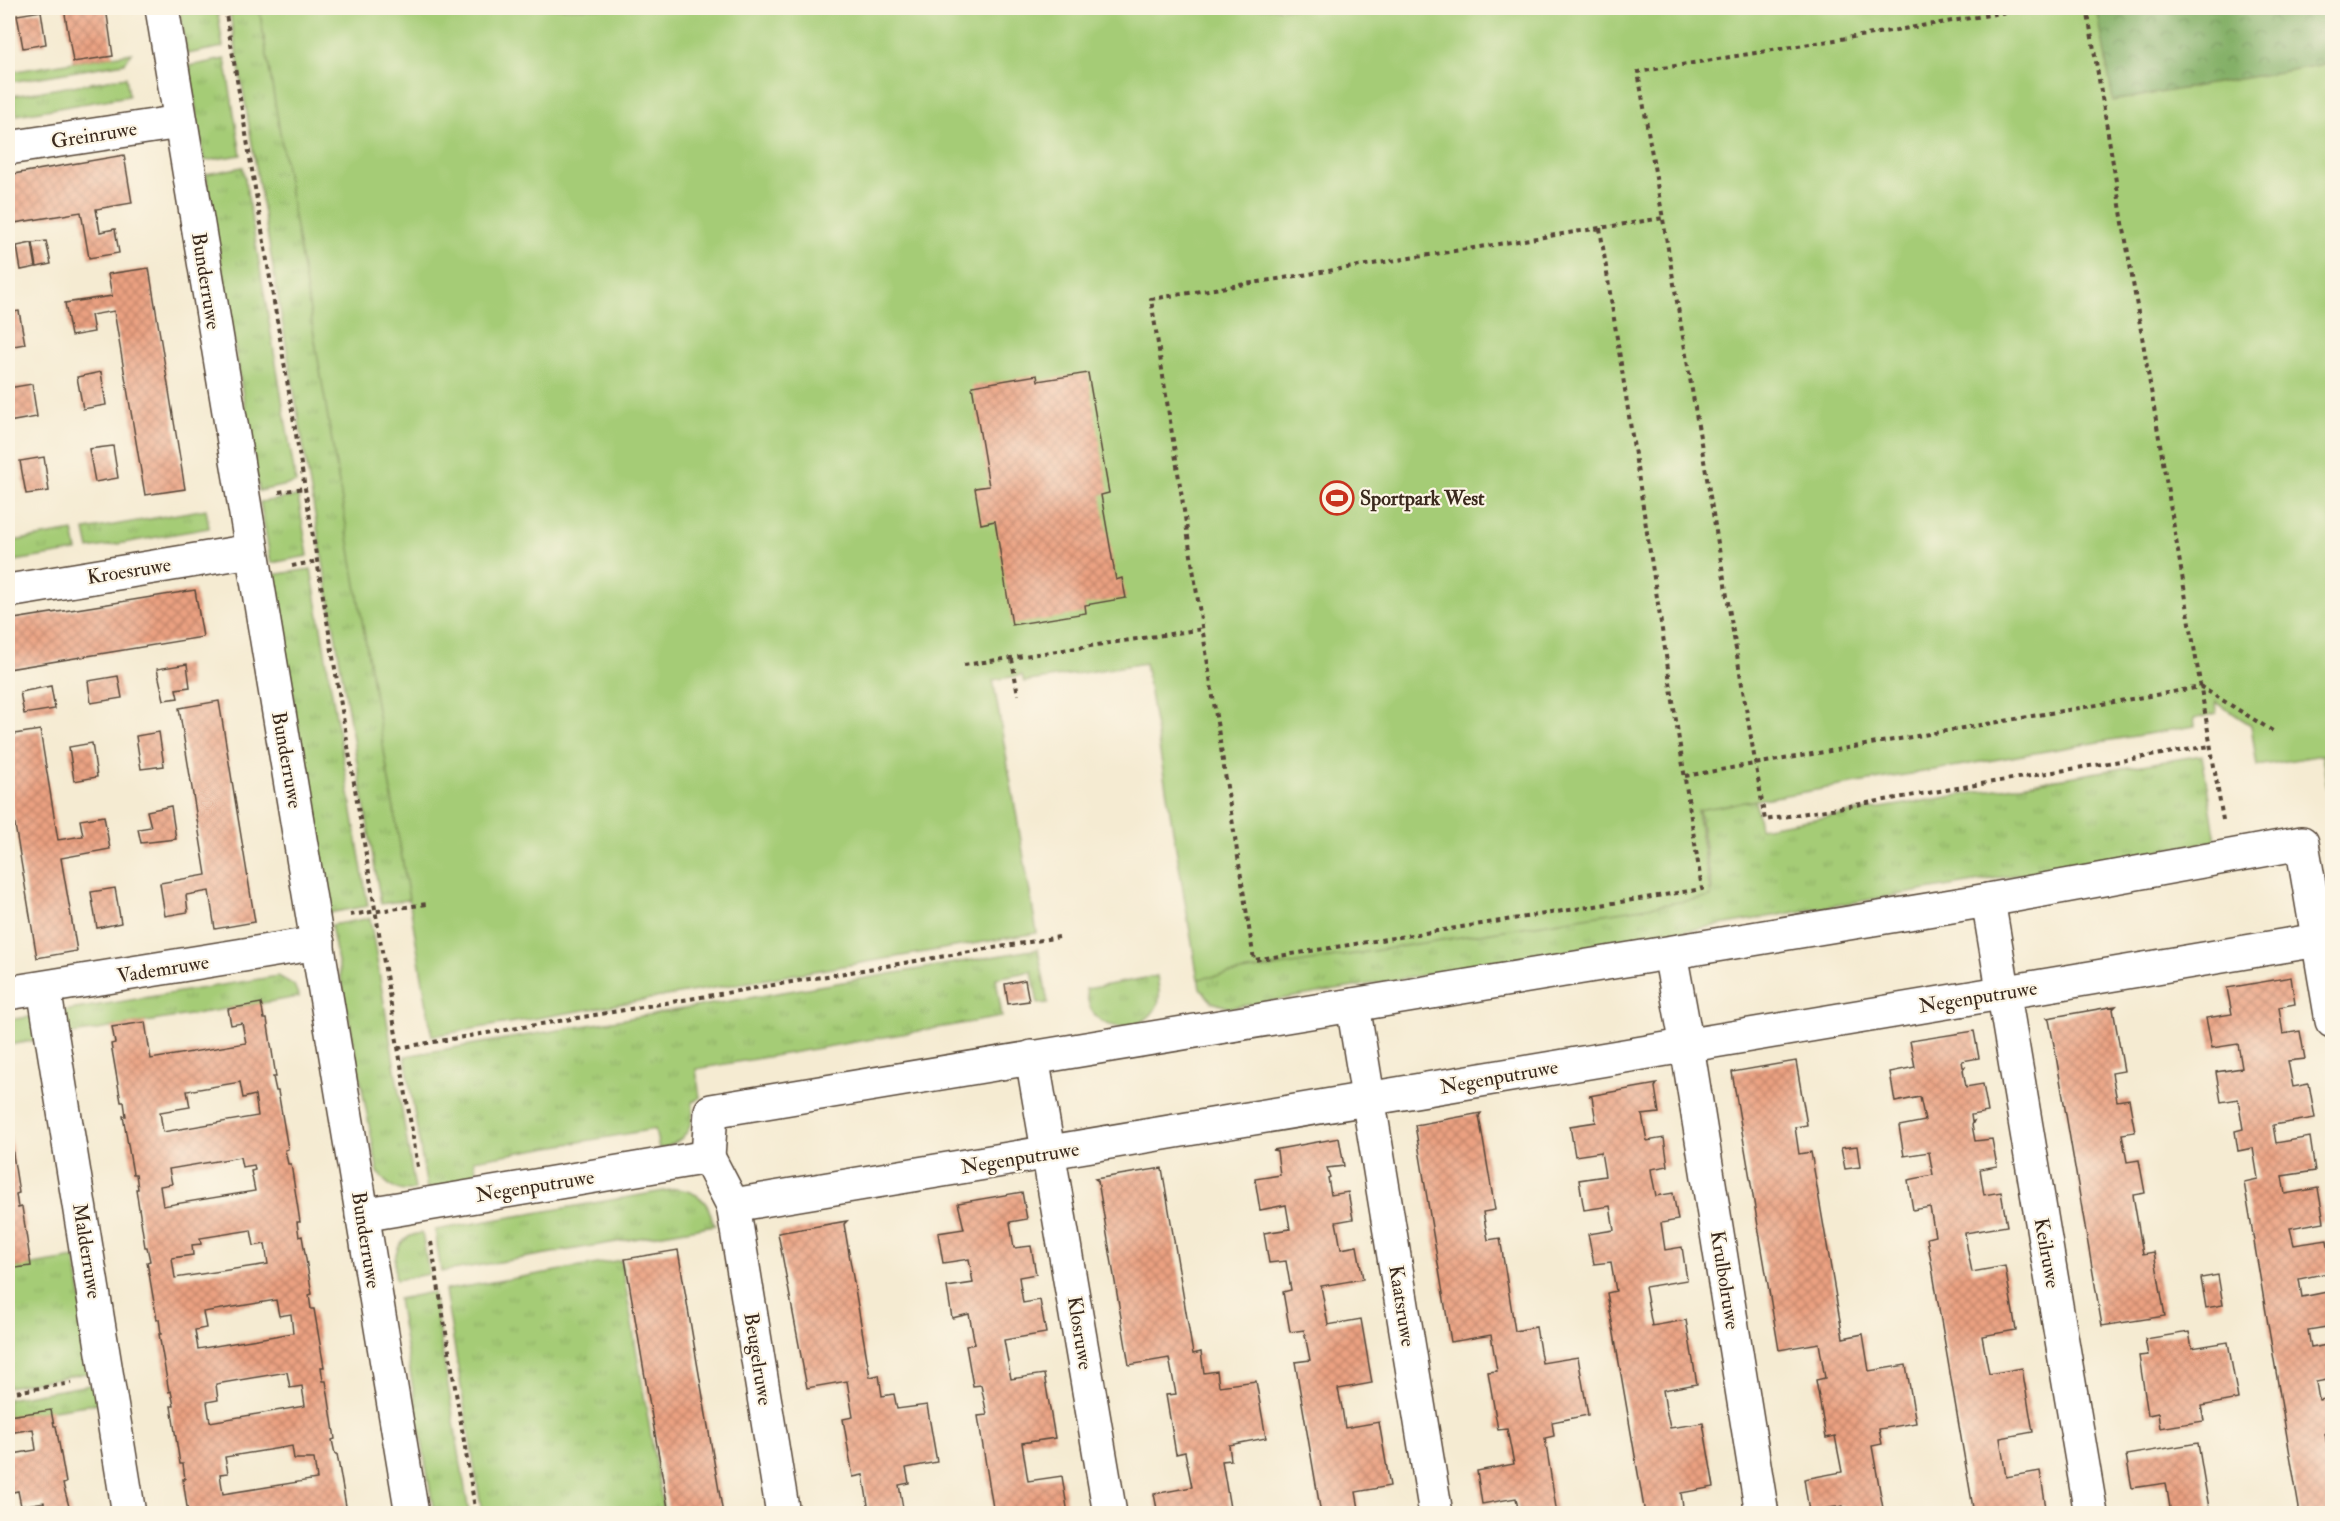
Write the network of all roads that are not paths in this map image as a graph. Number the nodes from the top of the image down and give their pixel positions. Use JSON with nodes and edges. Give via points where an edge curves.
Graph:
{"nodes":[{"id":1,"x":162,"y":8,"type":"edge"},
{"id":2,"x":180,"y":122,"type":"junction"},
{"id":3,"x":8,"y":148,"type":"edge"},
{"id":4,"x":250,"y":551,"type":"junction"},
{"id":5,"x":8,"y":591,"type":"edge"},
{"id":6,"x":1988,"y":900,"type":"junction"},
{"id":7,"x":315,"y":931,"type":"junction"},
{"id":8,"x":2318,"y":940,"type":"junction"},
{"id":9,"x":1670,"y":953,"type":"junction"},
{"id":10,"x":44,"y":988,"type":"junction"},
{"id":11,"x":8,"y":993,"type":"edge"},
{"id":12,"x":2003,"y":993,"type":"junction"},
{"id":13,"x":1353,"y":1005,"type":"junction"},
{"id":14,"x":2332,"y":1021,"type":"edge"},
{"id":15,"x":1687,"y":1046,"type":"junction"},
{"id":16,"x":1032,"y":1057,"type":"junction"},
{"id":17,"x":1368,"y":1099,"type":"junction"},
{"id":18,"x":1051,"y":1153,"type":"junction"},
{"id":19,"x":708,"y":1157,"type":"junction"},
{"id":20,"x":733,"y":1205,"type":"junction"},
{"id":21,"x":362,"y":1215,"type":"junction"},
{"id":22,"x":129,"y":1514,"type":"edge"},
{"id":23,"x":412,"y":1514,"type":"edge"},
{"id":24,"x":783,"y":1514,"type":"edge"},
{"id":25,"x":1110,"y":1514,"type":"edge"},
{"id":26,"x":1436,"y":1514,"type":"edge"},
{"id":27,"x":1762,"y":1514,"type":"edge"},
{"id":28,"x":2091,"y":1514,"type":"edge"}],
"edges":[{"from":1,"to":2,"type":"street","name":"Bunderruwe"},
{"from":2,"to":3,"type":"street","name":"Greinruwe"},
{"from":2,"to":4,"type":"street","name":"Bunderruwe"},
{"from":4,"to":5,"type":"street","name":"Kroesruwe"},
{"from":4,"to":7,"type":"street","name":"Bunderruwe"},
{"from":6,"to":8,"type":"street","via":[[2302,843]]},
{"from":6,"to":9,"type":"street"},
{"from":6,"to":12,"type":"street","name":"Keilruwe"},
{"from":7,"to":10,"type":"street","name":"Vademruwe"},
{"from":7,"to":21,"type":"street","name":"Bunderruwe"},
{"from":8,"to":12,"type":"street","name":"Negenputruwe"},
{"from":8,"to":14,"type":"street"},
{"from":9,"to":13,"type":"street"},
{"from":9,"to":15,"type":"street","name":"Krulbolruwe"},
{"from":10,"to":11,"type":"street","name":"Vademruwe"},
{"from":10,"to":22,"type":"street","name":"Malderruwe"},
{"from":12,"to":15,"type":"street","name":"Negenputruwe"},
{"from":12,"to":28,"type":"street","name":"Keilruwe"},
{"from":13,"to":16,"type":"street"},
{"from":13,"to":17,"type":"street","name":"Kaatsruwe"},
{"from":15,"to":17,"type":"street","name":"Negenputruwe"},
{"from":15,"to":27,"type":"street","name":"Krulbolruwe"},
{"from":16,"to":18,"type":"street","name":"Klosruwe"},
{"from":16,"to":19,"type":"street","via":[[711,1111]]},
{"from":17,"to":18,"type":"street","name":"Negenputruwe"},
{"from":17,"to":26,"type":"street","name":"Kaatsruwe"},
{"from":18,"to":20,"type":"street","name":"Negenputruwe"},
{"from":18,"to":25,"type":"street","name":"Klosruwe"},
{"from":19,"to":20,"type":"street"},
{"from":19,"to":21,"type":"street","name":"Negenputruwe"},
{"from":20,"to":24,"type":"street","name":"Beugelruwe"},
{"from":21,"to":23,"type":"street","name":"Bunderruwe"}]}
